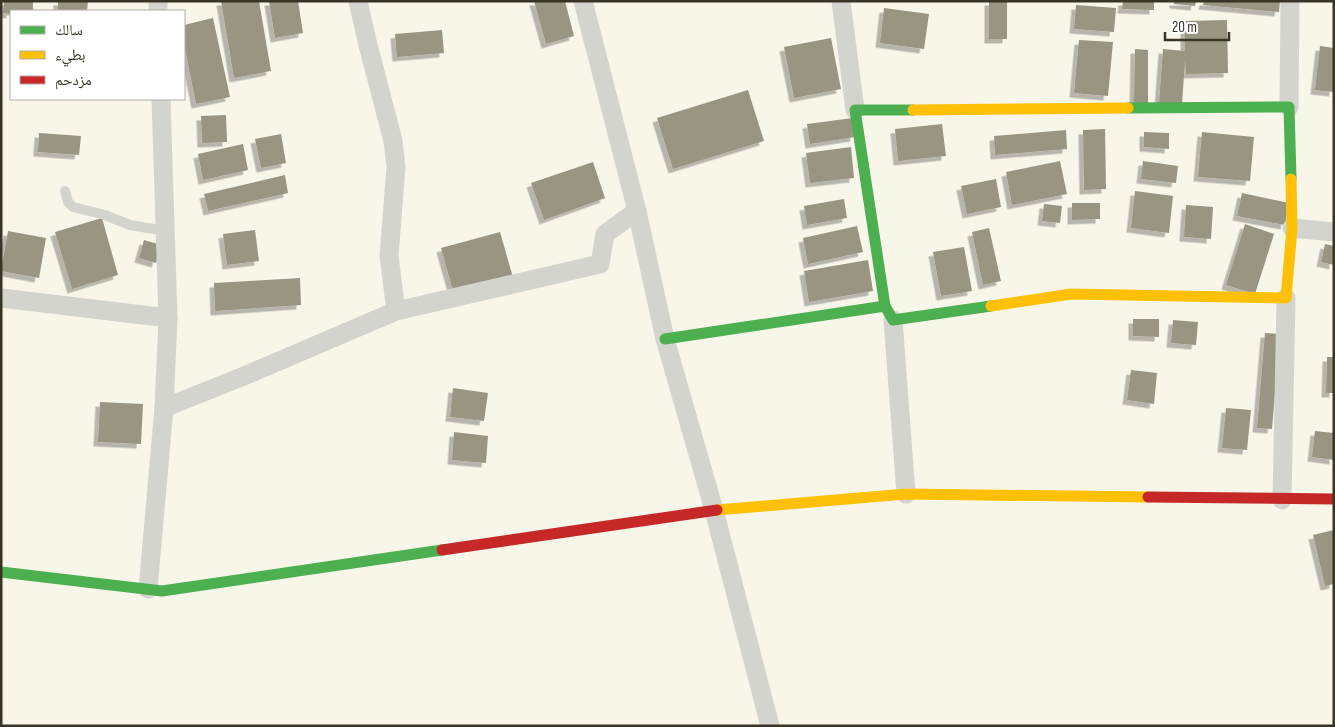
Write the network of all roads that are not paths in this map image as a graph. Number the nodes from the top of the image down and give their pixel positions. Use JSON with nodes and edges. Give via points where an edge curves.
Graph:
{"nodes":[{"id":1,"x":358,"y":1,"type":"edge"},
{"id":2,"x":582,"y":1,"type":"edge"},
{"id":3,"x":841,"y":1,"type":"edge"},
{"id":4,"x":1290,"y":1,"type":"edge"},
{"id":5,"x":161,"y":100,"type":"edge"},
{"id":6,"x":1289,"y":107,"type":"junction"},
{"id":7,"x":855,"y":110,"type":"junction"},
{"id":8,"x":65,"y":191,"type":"dead end"},
{"id":9,"x":637,"y":211,"type":"junction"},
{"id":10,"x":1292,"y":228,"type":"junction"},
{"id":11,"x":166,"y":231,"type":"junction"},
{"id":12,"x":1334,"y":232,"type":"edge"},
{"id":13,"x":1,"y":298,"type":"edge"},
{"id":14,"x":1286,"y":298,"type":"junction"},
{"id":15,"x":396,"y":311,"type":"junction"},
{"id":16,"x":889,"y":313,"type":"junction"},
{"id":17,"x":168,"y":318,"type":"junction"},
{"id":18,"x":665,"y":339,"type":"junction"},
{"id":19,"x":164,"y":408,"type":"junction"},
{"id":20,"x":906,"y":494,"type":"junction"},
{"id":21,"x":1282,"y":500,"type":"junction"},
{"id":22,"x":1334,"y":500,"type":"edge"},
{"id":23,"x":714,"y":510,"type":"junction"},
{"id":24,"x":1,"y":572,"type":"edge"},
{"id":25,"x":148,"y":589,"type":"junction"},
{"id":26,"x":770,"y":726,"type":"edge"}],
"edges":[{"from":1,"to":15,"type":"street","via":[[393,141],[396,167],[389,256]]},
{"from":2,"to":9,"type":"street"},
{"from":3,"to":7,"type":"street"},
{"from":4,"to":6,"type":"street"},
{"from":5,"to":11,"type":"street"},
{"from":6,"to":7,"type":"street"},
{"from":6,"to":10,"type":"street"},
{"from":7,"to":16,"type":"street"},
{"from":8,"to":11,"type":"lane","via":[[73,207],[130,225]]},
{"from":9,"to":15,"type":"street","via":[[605,234],[600,264]]},
{"from":9,"to":18,"type":"street"},
{"from":10,"to":12,"type":"street"},
{"from":10,"to":14,"type":"street"},
{"from":11,"to":17,"type":"street"},
{"from":13,"to":17,"type":"street"},
{"from":14,"to":16,"type":"street","via":[[1072,294]]},
{"from":14,"to":21,"type":"street"},
{"from":15,"to":19,"type":"street"},
{"from":16,"to":18,"type":"street"},
{"from":16,"to":20,"type":"street"},
{"from":17,"to":19,"type":"street"},
{"from":18,"to":23,"type":"street"},
{"from":19,"to":25,"type":"street"},
{"from":20,"to":21,"type":"street"},
{"from":20,"to":23,"type":"street"},
{"from":21,"to":22,"type":"street"},
{"from":23,"to":25,"type":"street","via":[[162,591]]},
{"from":23,"to":26,"type":"street"},
{"from":24,"to":25,"type":"street"}]}
